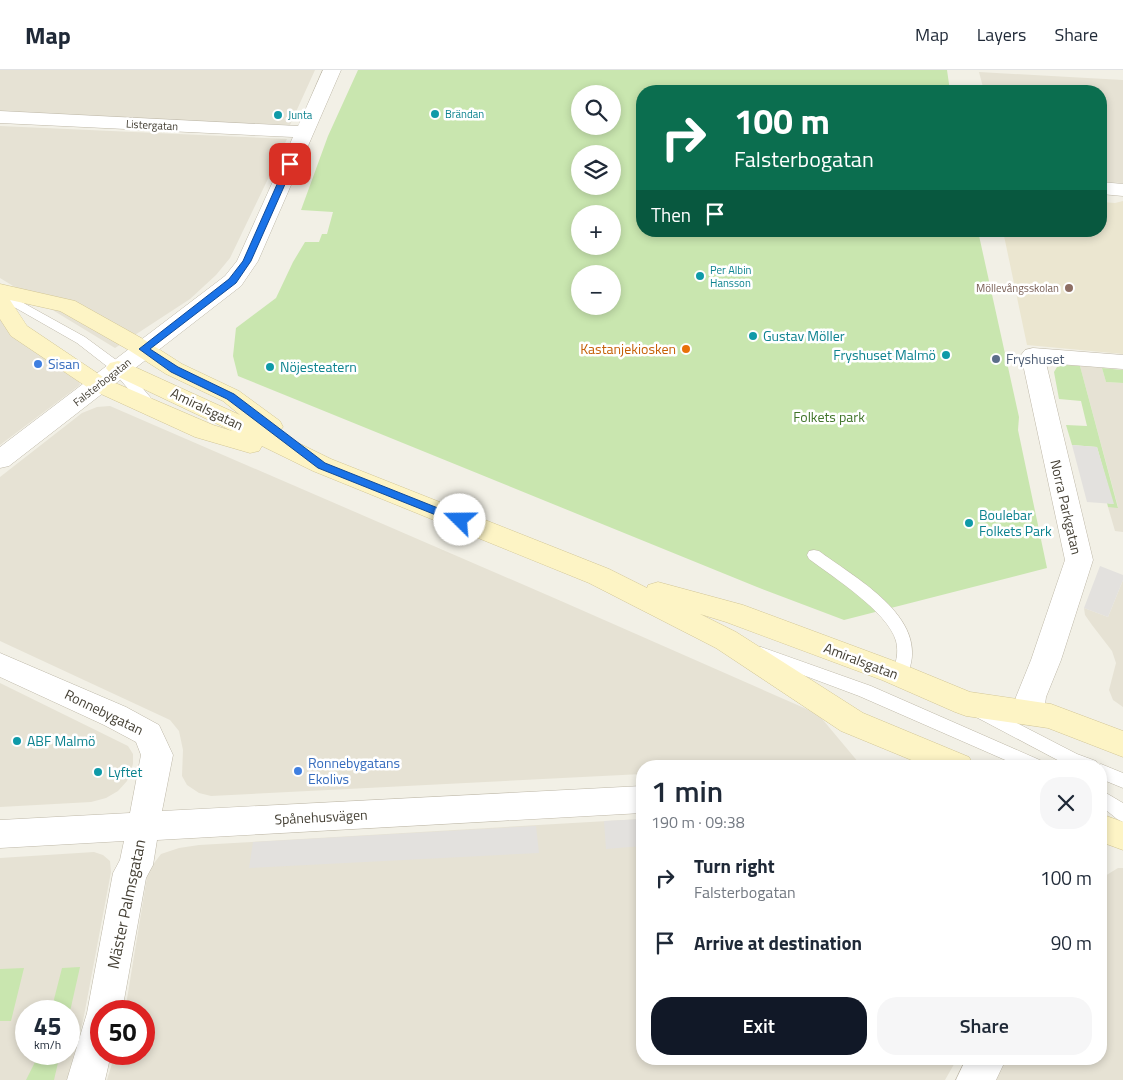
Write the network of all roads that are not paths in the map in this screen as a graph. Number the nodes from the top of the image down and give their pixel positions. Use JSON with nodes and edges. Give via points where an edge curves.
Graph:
{"nodes":[{"id":1,"x":332,"y":70,"type":"edge"},
{"id":2,"x":0,"y":117,"type":"edge"},
{"id":3,"x":304,"y":132,"type":"junction"},
{"id":4,"x":1107,"y":189,"type":"edge"},
{"id":5,"x":1123,"y":190,"type":"edge"},
{"id":6,"x":0,"y":292,"type":"edge"},
{"id":7,"x":0,"y":301,"type":"edge"},
{"id":8,"x":143,"y":349,"type":"junction"},
{"id":9,"x":1123,"y":362,"type":"edge"},
{"id":10,"x":118,"y":368,"type":"junction"},
{"id":11,"x":98,"y":384,"type":"junction"},
{"id":12,"x":151,"y":407,"type":"junction"},
{"id":13,"x":0,"y":460,"type":"edge"},
{"id":14,"x":322,"y":465,"type":"junction"},
{"id":15,"x":814,"y":555,"type":"dead end"},
{"id":16,"x":599,"y":576,"type":"junction"},
{"id":17,"x":726,"y":640,"type":"junction"},
{"id":18,"x":0,"y":664,"type":"edge"},
{"id":19,"x":899,"y":675,"type":"junction"},
{"id":20,"x":966,"y":704,"type":"junction"},
{"id":21,"x":1029,"y":712,"type":"junction"},
{"id":22,"x":1123,"y":744,"type":"edge"},
{"id":23,"x":944,"y":760,"type":"edge"},
{"id":24,"x":1022,"y":760,"type":"edge"},
{"id":25,"x":1074,"y":760,"type":"edge"},
{"id":26,"x":1107,"y":774,"type":"edge"},
{"id":27,"x":1123,"y":781,"type":"edge"},
{"id":28,"x":636,"y":800,"type":"edge"},
{"id":29,"x":1107,"y":801,"type":"edge"},
{"id":30,"x":1123,"y":814,"type":"edge"},
{"id":31,"x":142,"y":826,"type":"junction"},
{"id":32,"x":1107,"y":830,"type":"edge"},
{"id":33,"x":0,"y":834,"type":"edge"},
{"id":34,"x":1123,"y":836,"type":"edge"},
{"id":35,"x":106,"y":1000,"type":"edge"},
{"id":36,"x":90,"y":1065,"type":"edge"},
{"id":37,"x":984,"y":1065,"type":"edge"},
{"id":38,"x":86,"y":1080,"type":"edge"},
{"id":39,"x":976,"y":1080,"type":"edge"}],
"edges":[{"from":1,"to":3,"type":"street","name":"Falsterbogatan"},
{"from":2,"to":3,"type":"street","name":"Listergatan"},
{"from":3,"to":8,"type":"street","name":"Falsterbogatan","via":[[247,261],[232,281]]},
{"from":4,"to":5,"type":"street"},
{"from":6,"to":8,"type":"main road","name":"Amiralsgatan","via":[[67,306]]},
{"from":6,"to":10,"type":"lane","name":"Amiralsgatan","via":[[81,340]]},
{"from":7,"to":11,"type":"main road","name":"Amiralsgatan","via":[[18,331]]},
{"from":8,"to":10,"type":"street","name":"Falsterbogatan"},
{"from":8,"to":14,"type":"main road","name":"Amiralsgatan","via":[[174,370],[231,396]]},
{"from":9,"to":21,"type":"street","name":"Norra Parkgatan","via":[[1033,355],[1078,560],[1031,697]]},
{"from":10,"to":11,"type":"street","name":"Falsterbogatan"},
{"from":10,"to":12,"type":"lane","name":"Amiralsgatan"},
{"from":10,"to":14,"type":"main road","name":"Amiralsgatan"},
{"from":11,"to":12,"type":"main road","name":"Amiralsgatan"},
{"from":11,"to":13,"type":"street","name":"Falsterbogatan"},
{"from":12,"to":14,"type":"main road","name":"Amiralsgatan","via":[[204,431]]},
{"from":14,"to":16,"type":"main road","name":"Amiralsgatan"},
{"from":15,"to":19,"type":"lane","via":[[884,609],[900,631],[905,651]]},
{"from":16,"to":17,"type":"main road","name":"Amiralsgatan"},
{"from":16,"to":19,"type":"main road","name":"Amiralsgatan","via":[[734,613]]},
{"from":17,"to":23,"type":"main road","name":"Amiralsgatan","via":[[852,722]]},
{"from":17,"to":24,"type":"lane","via":[[865,691]]},
{"from":18,"to":31,"type":"street","name":"Ronnebygatan","via":[[148,734],[157,755]]},
{"from":19,"to":20,"type":"main road","name":"Amiralsgatan"},
{"from":20,"to":21,"type":"main road","name":"Amiralsgatan"},
{"from":20,"to":25,"type":"lane"},
{"from":21,"to":22,"type":"main road","name":"Amiralsgatan","via":[[1051,716]]},
{"from":26,"to":27,"type":"lane"},
{"from":28,"to":31,"type":"street","name":"Spånehusvägen"},
{"from":29,"to":30,"type":"lane"},
{"from":31,"to":33,"type":"street","name":"Spånehusvägen"},
{"from":31,"to":35,"type":"street","name":"Mäster Palmsgatan"},
{"from":32,"to":34,"type":"main road"},
{"from":36,"to":38,"type":"street"},
{"from":37,"to":39,"type":"street"}]}
